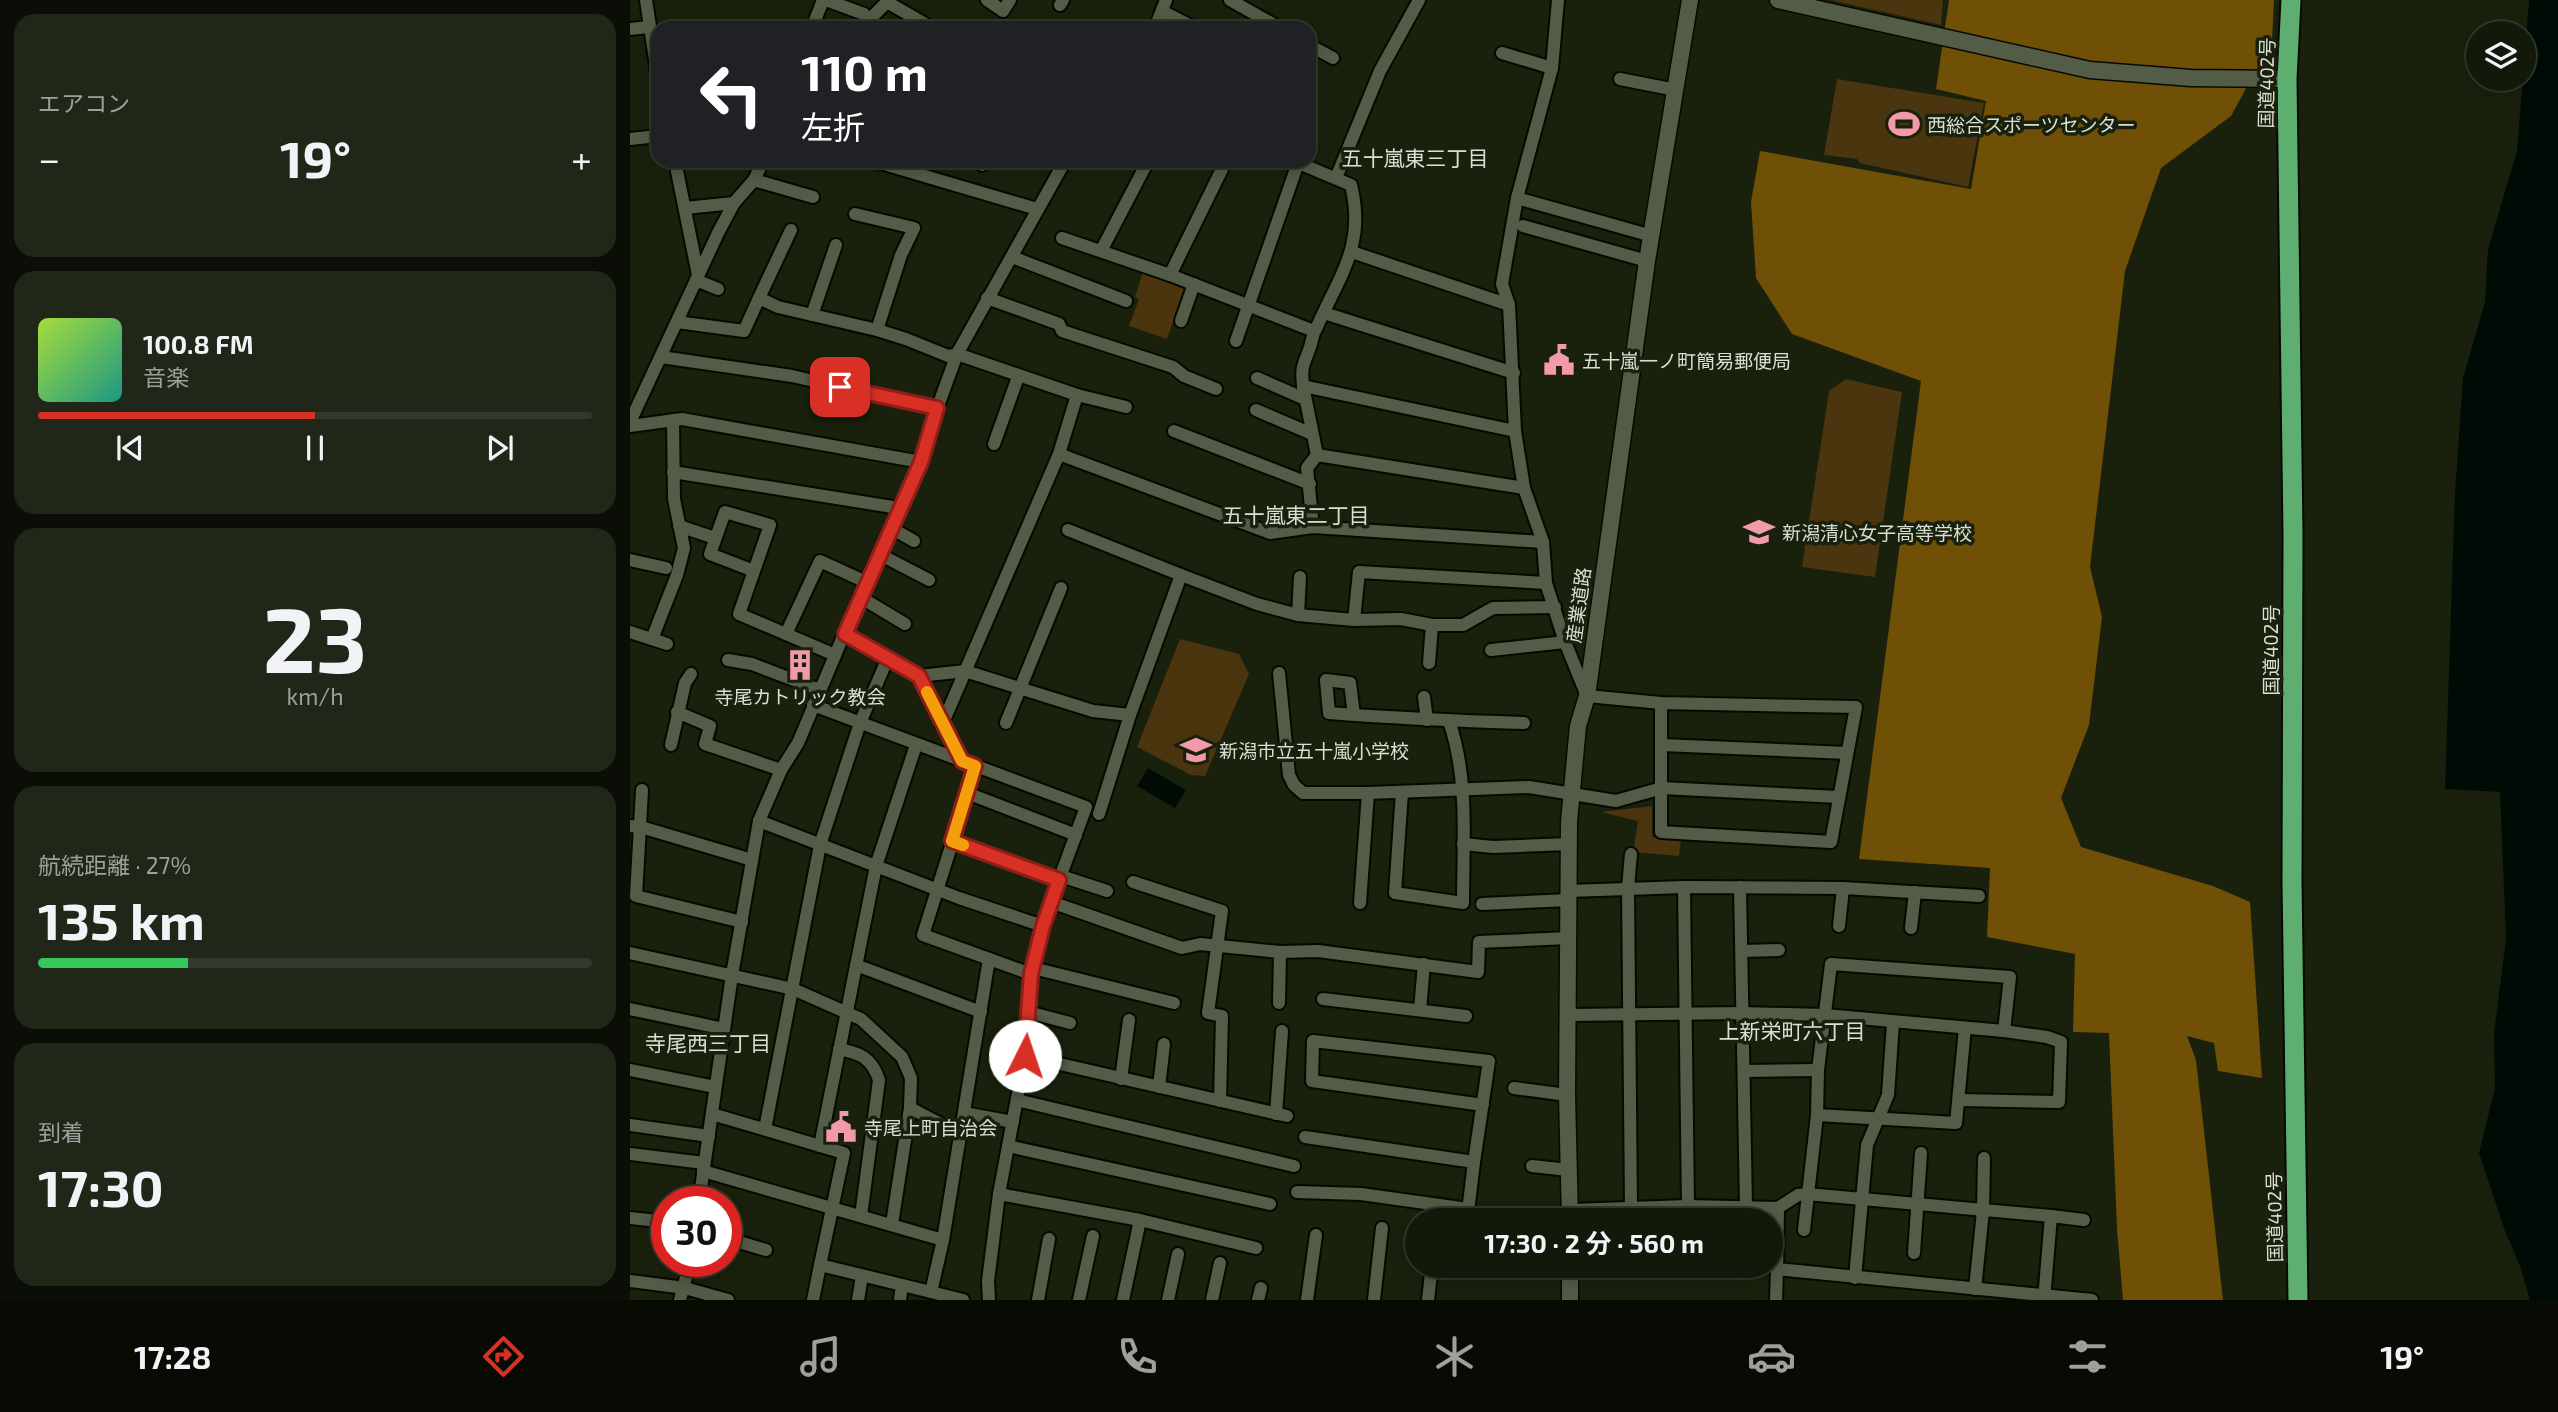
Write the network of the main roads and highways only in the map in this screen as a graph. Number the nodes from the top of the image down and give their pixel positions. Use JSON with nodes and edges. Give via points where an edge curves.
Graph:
{"nodes":[{"id":1,"x":2291,"y":0,"type":"edge"},
{"id":2,"x":2298,"y":1300,"type":"edge"}],
"edges":[{"from":1,"to":2,"type":"highway","name":"国道402号","via":[[2287,79]]}]}
